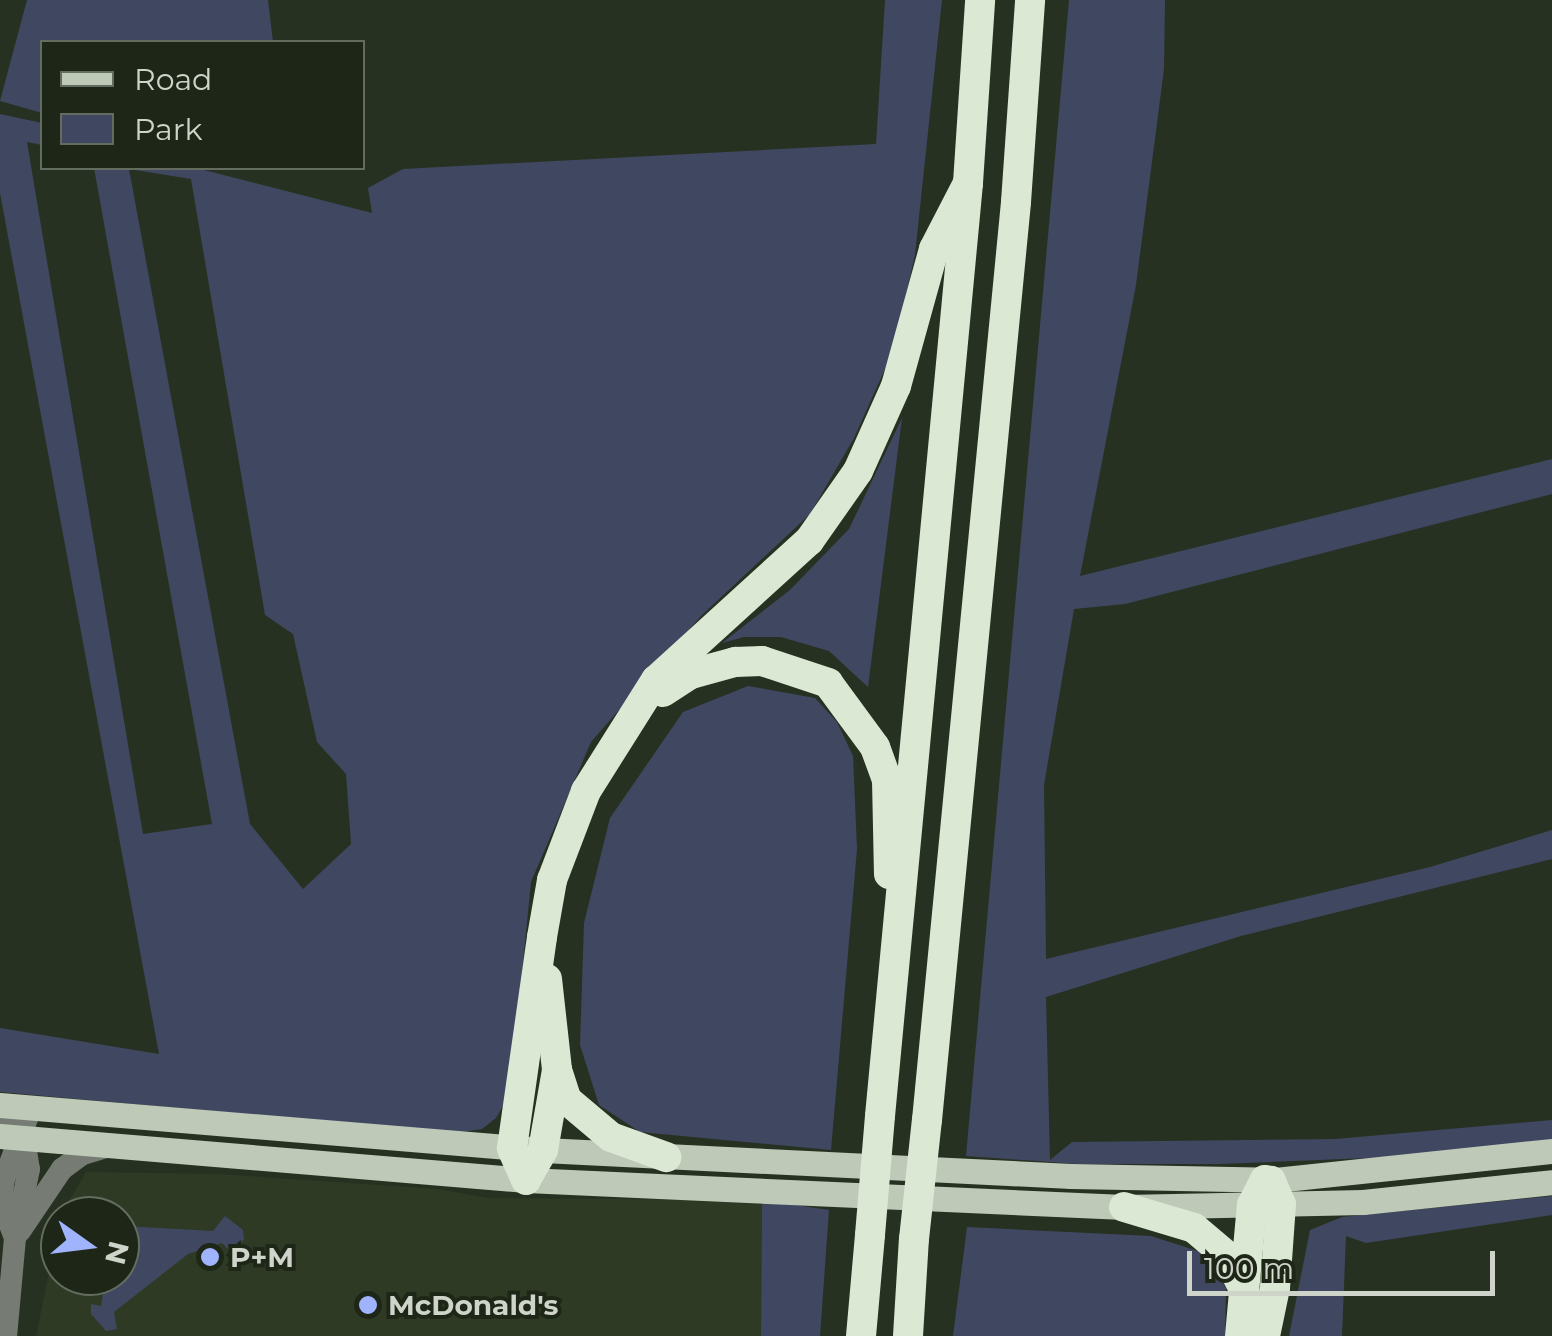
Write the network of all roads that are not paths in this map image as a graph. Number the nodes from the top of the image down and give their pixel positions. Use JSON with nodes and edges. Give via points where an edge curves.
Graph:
{"nodes":[{"id":1,"x":980,"y":0,"type":"edge"},
{"id":2,"x":1030,"y":0,"type":"edge"},
{"id":3,"x":968,"y":183,"type":"junction"},
{"id":4,"x":636,"y":710,"type":"junction"},
{"id":5,"x":542,"y":936,"type":"junction"},
{"id":6,"x":895,"y":968,"type":"junction"},
{"id":7,"x":557,"y":1070,"type":"junction"},
{"id":8,"x":0,"y":1107,"type":"edge"},
{"id":9,"x":31,"y":1108,"type":"junction"},
{"id":10,"x":9,"y":1136,"type":"edge"},
{"id":11,"x":111,"y":1145,"type":"junction"},
{"id":12,"x":512,"y":1148,"type":"junction"},
{"id":13,"x":542,"y":1150,"type":"junction"},
{"id":14,"x":1552,"y":1151,"type":"edge"},
{"id":15,"x":666,"y":1157,"type":"junction"},
{"id":16,"x":526,"y":1180,"type":"junction"},
{"id":17,"x":1552,"y":1182,"type":"edge"},
{"id":18,"x":1266,"y":1197,"type":"junction"},
{"id":19,"x":1,"y":1203,"type":"edge"},
{"id":20,"x":1124,"y":1207,"type":"junction"},
{"id":21,"x":15,"y":1238,"type":"junction"},
{"id":22,"x":1245,"y":1292,"type":"junction"},
{"id":23,"x":6,"y":1336,"type":"edge"},
{"id":24,"x":861,"y":1336,"type":"edge"},
{"id":25,"x":908,"y":1336,"type":"edge"},
{"id":26,"x":1240,"y":1336,"type":"edge"},
{"id":27,"x":1265,"y":1336,"type":"edge"}],
"edges":[{"from":1,"to":3,"type":"highway"},
{"from":2,"to":25,"type":"highway","bridge":true},
{"from":3,"to":4,"type":"highway","via":[[934,249],[896,386],[858,471],[809,542],[656,680]]},
{"from":3,"to":6,"type":"highway"},
{"from":4,"to":5,"type":"highway","via":[[568,830]]},
{"from":4,"to":6,"type":"highway","via":[[692,674],[735,662],[762,661],[828,684],[876,747],[887,780]]},
{"from":5,"to":7,"type":"highway"},
{"from":5,"to":12,"type":"highway"},
{"from":6,"to":24,"type":"highway","bridge":true},
{"from":7,"to":13,"type":"highway"},
{"from":7,"to":15,"type":"highway","via":[[582,1116],[612,1137]]},
{"from":8,"to":9,"type":"main road"},
{"from":8,"to":10,"type":"street"},
{"from":9,"to":10,"type":"street"},
{"from":9,"to":12,"type":"main road"},
{"from":10,"to":11,"type":"main road"},
{"from":10,"to":19,"type":"street"},
{"from":10,"to":21,"type":"street","via":[[29,1169]]},
{"from":11,"to":16,"type":"main road"},
{"from":11,"to":21,"type":"street","via":[[62,1168]]},
{"from":12,"to":13,"type":"main road"},
{"from":12,"to":16,"type":"highway"},
{"from":13,"to":15,"type":"main road"},
{"from":13,"to":16,"type":"highway"},
{"from":14,"to":18,"type":"main road"},
{"from":15,"to":18,"type":"main road","via":[[1217,1178]]},
{"from":16,"to":20,"type":"main road"},
{"from":17,"to":18,"type":"main road","via":[[1382,1200]]},
{"from":18,"to":20,"type":"main road"},
{"from":18,"to":22,"type":"highway"},
{"from":18,"to":27,"type":"highway","via":[[1275,1288]]},
{"from":19,"to":21,"type":"street"},
{"from":20,"to":22,"type":"highway","via":[[1194,1228],[1227,1256]]},
{"from":21,"to":23,"type":"street"},
{"from":22,"to":26,"type":"highway"}]}
